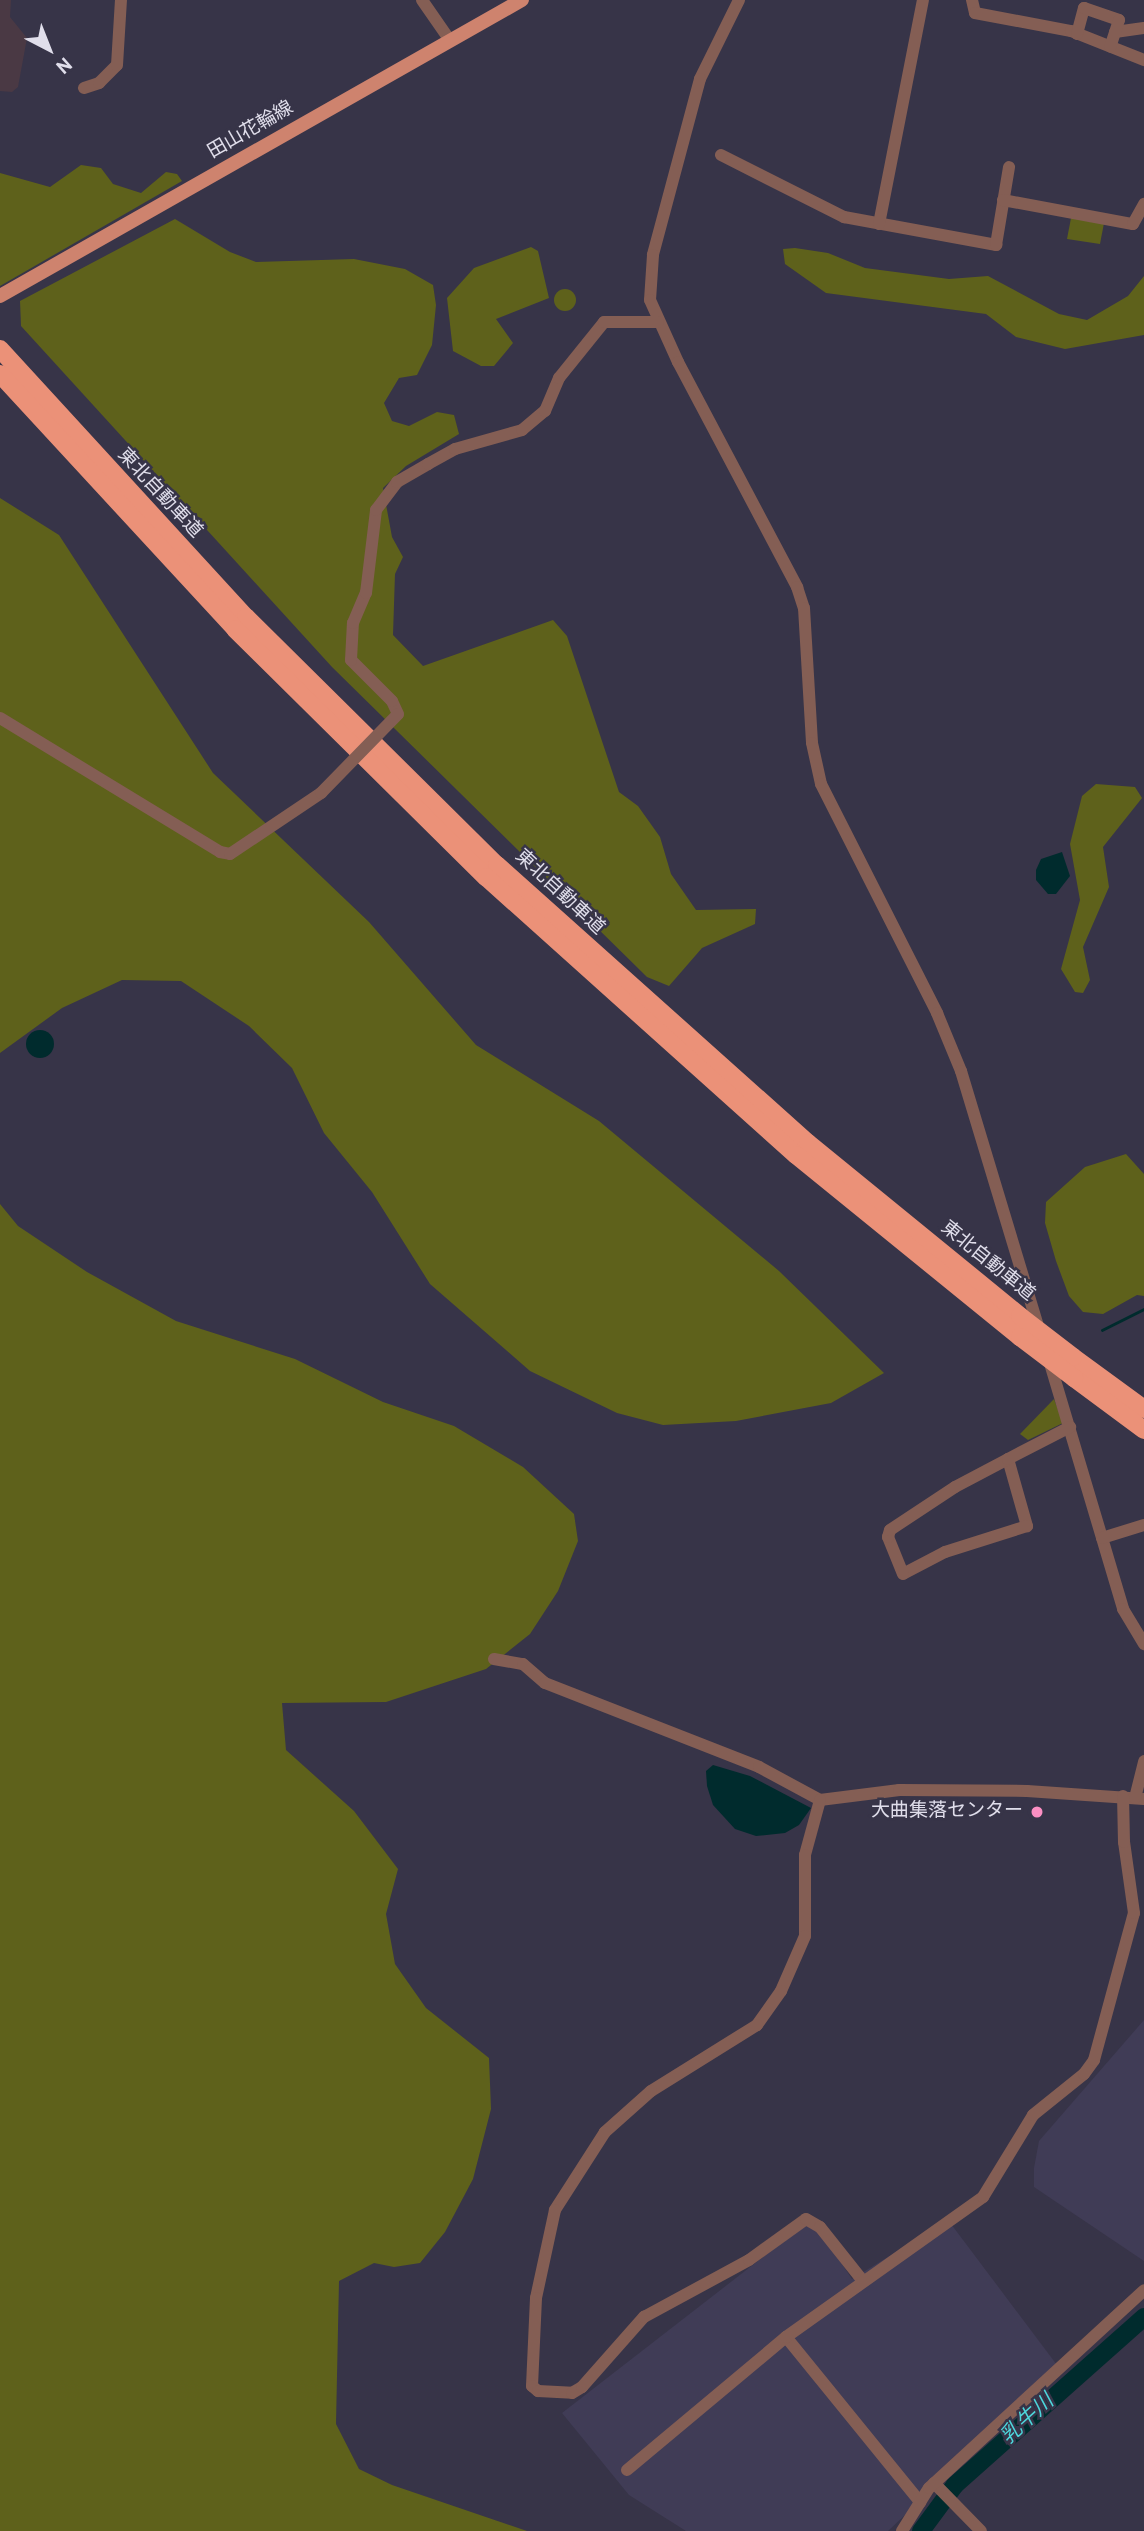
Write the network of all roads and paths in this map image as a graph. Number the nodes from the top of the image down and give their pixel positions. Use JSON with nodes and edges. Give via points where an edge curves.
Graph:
{"nodes":[{"id":1,"x":121,"y":0,"type":"edge"},
{"id":2,"x":422,"y":0,"type":"edge"},
{"id":3,"x":522,"y":0,"type":"edge"},
{"id":4,"x":739,"y":0,"type":"edge"},
{"id":5,"x":923,"y":0,"type":"edge"},
{"id":6,"x":972,"y":0,"type":"edge"},
{"id":7,"x":1144,"y":28,"type":"edge"},
{"id":8,"x":1115,"y":32,"type":"junction"},
{"id":9,"x":1077,"y":34,"type":"junction"},
{"id":10,"x":449,"y":39,"type":"junction"},
{"id":11,"x":1110,"y":47,"type":"junction"},
{"id":12,"x":1144,"y":60,"type":"edge"},
{"id":13,"x":84,"y":88,"type":"dead end"},
{"id":14,"x":720,"y":155,"type":"dead end"},
{"id":15,"x":1009,"y":167,"type":"dead end"},
{"id":16,"x":1003,"y":200,"type":"junction"},
{"id":17,"x":1144,"y":204,"type":"edge"},
{"id":18,"x":878,"y":224,"type":"junction"},
{"id":19,"x":0,"y":296,"type":"edge"},
{"id":20,"x":658,"y":322,"type":"junction"},
{"id":21,"x":0,"y":349,"type":"edge"},
{"id":22,"x":0,"y":374,"type":"edge"},
{"id":23,"x":0,"y":718,"type":"edge"},
{"id":24,"x":1144,"y":1409,"type":"edge"},
{"id":25,"x":1070,"y":1427,"type":"junction"},
{"id":26,"x":1144,"y":1430,"type":"edge"},
{"id":27,"x":1007,"y":1460,"type":"junction"},
{"id":28,"x":1144,"y":1525,"type":"edge"},
{"id":29,"x":1102,"y":1538,"type":"junction"},
{"id":30,"x":1144,"y":1644,"type":"edge"},
{"id":31,"x":494,"y":1659,"type":"dead end"},
{"id":32,"x":1144,"y":1761,"type":"edge"},
{"id":33,"x":1134,"y":1798,"type":"edge"},
{"id":34,"x":820,"y":1800,"type":"junction"},
{"id":35,"x":863,"y":2281,"type":"junction"},
{"id":36,"x":1144,"y":2290,"type":"edge"},
{"id":37,"x":786,"y":2337,"type":"junction"},
{"id":38,"x":627,"y":2470,"type":"dead end"},
{"id":39,"x":935,"y":2483,"type":"junction"},
{"id":40,"x":920,"y":2501,"type":"junction"},
{"id":41,"x":902,"y":2531,"type":"edge"},
{"id":42,"x":981,"y":2531,"type":"edge"}],
"edges":[{"from":1,"to":13,"type":"street","via":[[117,65],[99,83]]},
{"from":2,"to":10,"type":"street"},
{"from":3,"to":10,"type":"main road","name":"田山花輪線"},
{"from":4,"to":20,"type":"street","via":[[699,79],[667,192],[649,277]]},
{"from":5,"to":18,"type":"street"},
{"from":6,"to":9,"type":"street","via":[[975,13]]},
{"from":7,"to":8,"type":"street"},
{"from":8,"to":9,"type":"street","via":[[1119,20],[1084,9]]},
{"from":8,"to":11,"type":"street"},
{"from":9,"to":11,"type":"street"},
{"from":10,"to":19,"type":"main road","name":"田山花輪線"},
{"from":11,"to":12,"type":"street"},
{"from":14,"to":18,"type":"street","via":[[844,218]]},
{"from":15,"to":16,"type":"street"},
{"from":16,"to":17,"type":"street","via":[[1133,224]]},
{"from":16,"to":18,"type":"street","via":[[996,245]]},
{"from":20,"to":23,"type":"street","bridge":true,"via":[[604,322],[559,377],[545,411],[522,430],[454,449],[397,482],[376,510],[366,593],[353,623],[351,660],[392,701],[398,714],[321,793],[230,854]]},
{"from":20,"to":25,"type":"street","via":[[797,587],[804,608],[812,743],[821,783],[937,1013],[961,1071]]},
{"from":21,"to":24,"type":"highway","name":"東北自動車道","bridge":true,"via":[[228,598],[470,838],[717,1064],[1020,1316]]},
{"from":22,"to":26,"type":"highway","name":"東北自動車道","bridge":true,"via":[[235,629],[486,877],[796,1155],[1020,1337]]},
{"from":25,"to":27,"type":"street"},
{"from":25,"to":29,"type":"street"},
{"from":27,"to":27,"type":"street","via":[[955,1487],[890,1530],[888,1537],[903,1574],[945,1552],[1027,1526]]},
{"from":28,"to":29,"type":"street"},
{"from":29,"to":30,"type":"street","via":[[1124,1609]]},
{"from":31,"to":34,"type":"street","via":[[523,1664],[545,1683],[759,1767]]},
{"from":32,"to":33,"type":"street"},
{"from":33,"to":34,"type":"street","via":[[911,1790]]},
{"from":33,"to":35,"type":"street","via":[[1124,1842],[1134,1913],[1094,2060],[1084,2074],[1033,2115],[983,2197]]},
{"from":34,"to":35,"type":"street","via":[[805,1855],[806,1936],[781,1991],[757,2025],[651,2091],[605,2132],[555,2210],[536,2298],[532,2386],[538,2391],[572,2393],[582,2387],[643,2316],[749,2260],[806,2219],[820,2227]]},
{"from":35,"to":37,"type":"street"},
{"from":36,"to":39,"type":"street"},
{"from":37,"to":38,"type":"street"},
{"from":37,"to":40,"type":"street"},
{"from":39,"to":40,"type":"street"},
{"from":39,"to":42,"type":"street"},
{"from":40,"to":41,"type":"street"}]}
